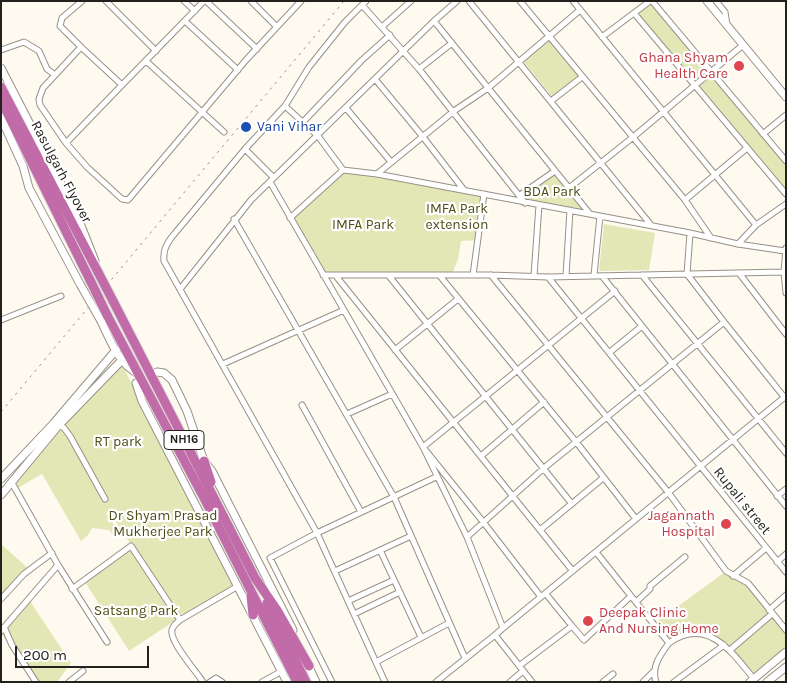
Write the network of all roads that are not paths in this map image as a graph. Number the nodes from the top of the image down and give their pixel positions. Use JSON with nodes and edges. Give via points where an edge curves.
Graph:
{"nodes":[{"id":1,"x":82,"y":1,"type":"edge"},
{"id":2,"x":106,"y":1,"type":"edge"},
{"id":3,"x":184,"y":1,"type":"edge"},
{"id":4,"x":205,"y":1,"type":"edge"},
{"id":5,"x":251,"y":1,"type":"edge"},
{"id":6,"x":301,"y":1,"type":"edge"},
{"id":7,"x":411,"y":1,"type":"edge"},
{"id":8,"x":457,"y":1,"type":"edge"},
{"id":9,"x":469,"y":1,"type":"edge"},
{"id":10,"x":520,"y":1,"type":"edge"},
{"id":11,"x":573,"y":1,"type":"edge"},
{"id":12,"x":651,"y":1,"type":"edge"},
{"id":13,"x":706,"y":1,"type":"edge"},
{"id":14,"x":716,"y":1,"type":"edge"},
{"id":15,"x":364,"y":3,"type":"edge"},
{"id":16,"x":643,"y":3,"type":"edge"},
{"id":17,"x":580,"y":10,"type":"junction"},
{"id":18,"x":194,"y":11,"type":"junction"},
{"id":19,"x":634,"y":13,"type":"junction"},
{"id":20,"x":185,"y":21,"type":"junction"},
{"id":21,"x":434,"y":21,"type":"junction"},
{"id":22,"x":727,"y":25,"type":"junction"},
{"id":23,"x":383,"y":26,"type":"junction"},
{"id":24,"x":277,"y":27,"type":"junction"},
{"id":25,"x":390,"y":35,"type":"junction"},
{"id":26,"x":549,"y":37,"type":"junction"},
{"id":27,"x":602,"y":37,"type":"junction"},
{"id":28,"x":452,"y":42,"type":"junction"},
{"id":29,"x":743,"y":45,"type":"junction"},
{"id":30,"x":81,"y":47,"type":"junction"},
{"id":31,"x":257,"y":49,"type":"junction"},
{"id":32,"x":1,"y":50,"type":"edge"},
{"id":33,"x":156,"y":51,"type":"junction"},
{"id":34,"x":404,"y":51,"type":"junction"},
{"id":35,"x":146,"y":61,"type":"junction"},
{"id":36,"x":518,"y":63,"type":"junction"},
{"id":37,"x":1,"y":68,"type":"edge"},
{"id":38,"x":419,"y":69,"type":"junction"},
{"id":39,"x":238,"y":70,"type":"junction"},
{"id":40,"x":711,"y":71,"type":"junction"},
{"id":41,"x":55,"y":75,"type":"junction"},
{"id":42,"x":582,"y":77,"type":"junction"},
{"id":43,"x":375,"y":79,"type":"junction"},
{"id":44,"x":122,"y":85,"type":"junction"},
{"id":45,"x":695,"y":85,"type":"junction"},
{"id":46,"x":1,"y":87,"type":"edge"},
{"id":47,"x":488,"y":88,"type":"junction"},
{"id":48,"x":785,"y":96,"type":"edge"},
{"id":49,"x":1,"y":100,"type":"edge"},
{"id":50,"x":551,"y":101,"type":"junction"},
{"id":51,"x":285,"y":106,"type":"junction"},
{"id":52,"x":346,"y":108,"type":"junction"},
{"id":53,"x":454,"y":111,"type":"junction"},
{"id":54,"x":664,"y":111,"type":"junction"},
{"id":55,"x":202,"y":113,"type":"junction"},
{"id":56,"x":786,"y":115,"type":"edge"},
{"id":57,"x":1,"y":118,"type":"edge"},
{"id":58,"x":303,"y":122,"type":"junction"},
{"id":59,"x":224,"y":132,"type":"dead end"},
{"id":60,"x":763,"y":134,"type":"junction"},
{"id":61,"x":318,"y":136,"type":"junction"},
{"id":62,"x":423,"y":137,"type":"junction"},
{"id":63,"x":632,"y":138,"type":"junction"},
{"id":64,"x":66,"y":143,"type":"junction"},
{"id":65,"x":747,"y":148,"type":"junction"},
{"id":66,"x":245,"y":149,"type":"junction"},
{"id":67,"x":786,"y":161,"type":"edge"},
{"id":68,"x":391,"y":162,"type":"junction"},
{"id":69,"x":600,"y":163,"type":"junction"},
{"id":70,"x":343,"y":170,"type":"junction"},
{"id":71,"x":555,"y":171,"type":"junction"},
{"id":72,"x":376,"y":174,"type":"junction"},
{"id":73,"x":715,"y":174,"type":"junction"},
{"id":74,"x":271,"y":180,"type":"junction"},
{"id":75,"x":569,"y":188,"type":"junction"},
{"id":76,"x":464,"y":190,"type":"junction"},
{"id":77,"x":484,"y":194,"type":"junction"},
{"id":78,"x":786,"y":194,"type":"edge"},
{"id":79,"x":520,"y":195,"type":"junction"},
{"id":80,"x":684,"y":200,"type":"junction"},
{"id":81,"x":525,"y":203,"type":"junction"},
{"id":82,"x":786,"y":204,"type":"edge"},
{"id":83,"x":539,"y":205,"type":"junction"},
{"id":84,"x":570,"y":210,"type":"junction"},
{"id":85,"x":590,"y":214,"type":"junction"},
{"id":86,"x":600,"y":216,"type":"junction"},
{"id":87,"x":290,"y":218,"type":"junction"},
{"id":88,"x":234,"y":219,"type":"junction"},
{"id":89,"x":651,"y":225,"type":"junction"},
{"id":90,"x":756,"y":225,"type":"junction"},
{"id":91,"x":690,"y":233,"type":"junction"},
{"id":92,"x":712,"y":238,"type":"junction"},
{"id":93,"x":738,"y":244,"type":"junction"},
{"id":94,"x":785,"y":250,"type":"edge"},
{"id":95,"x":98,"y":272,"type":"junction"},
{"id":96,"x":784,"y":272,"type":"junction"},
{"id":97,"x":739,"y":273,"type":"junction"},
{"id":98,"x":687,"y":274,"type":"junction"},
{"id":99,"x":323,"y":275,"type":"junction"},
{"id":100,"x":473,"y":275,"type":"junction"},
{"id":101,"x":491,"y":275,"type":"junction"},
{"id":102,"x":642,"y":275,"type":"junction"},
{"id":103,"x":336,"y":276,"type":"junction"},
{"id":104,"x":389,"y":276,"type":"junction"},
{"id":105,"x":440,"y":276,"type":"junction"},
{"id":106,"x":534,"y":276,"type":"junction"},
{"id":107,"x":566,"y":276,"type":"junction"},
{"id":108,"x":594,"y":276,"type":"junction"},
{"id":109,"x":602,"y":276,"type":"junction"},
{"id":110,"x":548,"y":277,"type":"junction"},
{"id":111,"x":181,"y":288,"type":"junction"},
{"id":112,"x":614,"y":291,"type":"junction"},
{"id":113,"x":786,"y":293,"type":"edge"},
{"id":114,"x":61,"y":296,"type":"dead end"},
{"id":115,"x":458,"y":299,"type":"junction"},
{"id":116,"x":344,"y":310,"type":"junction"},
{"id":117,"x":104,"y":318,"type":"junction"},
{"id":118,"x":581,"y":318,"type":"junction"},
{"id":119,"x":1,"y":320,"type":"edge"},
{"id":120,"x":724,"y":322,"type":"junction"},
{"id":121,"x":427,"y":324,"type":"junction"},
{"id":122,"x":642,"y":326,"type":"junction"},
{"id":123,"x":298,"y":331,"type":"junction"},
{"id":124,"x":786,"y":334,"type":"edge"},
{"id":125,"x":698,"y":344,"type":"junction"},
{"id":126,"x":548,"y":345,"type":"junction"},
{"id":127,"x":116,"y":350,"type":"junction"},
{"id":128,"x":395,"y":350,"type":"junction"},
{"id":129,"x":610,"y":352,"type":"junction"},
{"id":130,"x":122,"y":360,"type":"junction"},
{"id":131,"x":223,"y":364,"type":"junction"},
{"id":132,"x":673,"y":365,"type":"junction"},
{"id":133,"x":518,"y":371,"type":"junction"},
{"id":134,"x":157,"y":372,"type":"dead end"},
{"id":135,"x":137,"y":379,"type":"junction"},
{"id":136,"x":640,"y":392,"type":"junction"},
{"id":137,"x":392,"y":394,"type":"junction"},
{"id":138,"x":485,"y":396,"type":"junction"},
{"id":139,"x":785,"y":397,"type":"edge"},
{"id":140,"x":544,"y":402,"type":"junction"},
{"id":141,"x":302,"y":405,"type":"dead end"},
{"id":142,"x":347,"y":414,"type":"junction"},
{"id":143,"x":608,"y":418,"type":"junction"},
{"id":144,"x":758,"y":418,"type":"junction"},
{"id":145,"x":453,"y":422,"type":"junction"},
{"id":146,"x":59,"y":425,"type":"junction"},
{"id":147,"x":512,"y":430,"type":"junction"},
{"id":148,"x":732,"y":440,"type":"junction"},
{"id":149,"x":577,"y":443,"type":"junction"},
{"id":150,"x":422,"y":447,"type":"junction"},
{"id":151,"x":786,"y":453,"type":"edge"},
{"id":152,"x":481,"y":456,"type":"junction"},
{"id":153,"x":204,"y":461,"type":"junction"},
{"id":154,"x":700,"y":467,"type":"junction"},
{"id":155,"x":544,"y":468,"type":"junction"},
{"id":156,"x":436,"y":477,"type":"junction"},
{"id":157,"x":603,"y":478,"type":"junction"},
{"id":158,"x":1,"y":479,"type":"edge"},
{"id":159,"x":12,"y":483,"type":"junction"},
{"id":160,"x":786,"y":489,"type":"edge"},
{"id":161,"x":668,"y":492,"type":"junction"},
{"id":162,"x":2,"y":493,"type":"edge"},
{"id":163,"x":513,"y":495,"type":"junction"},
{"id":164,"x":777,"y":496,"type":"junction"},
{"id":165,"x":394,"y":497,"type":"junction"},
{"id":166,"x":105,"y":499,"type":"dead end"},
{"id":167,"x":572,"y":504,"type":"junction"},
{"id":168,"x":219,"y":506,"type":"junction"},
{"id":169,"x":786,"y":506,"type":"edge"},
{"id":170,"x":361,"y":512,"type":"junction"},
{"id":171,"x":636,"y":519,"type":"junction"},
{"id":172,"x":484,"y":522,"type":"junction"},
{"id":173,"x":540,"y":530,"type":"junction"},
{"id":174,"x":317,"y":533,"type":"junction"},
{"id":175,"x":411,"y":536,"type":"junction"},
{"id":176,"x":467,"y":537,"type":"junction"},
{"id":177,"x":766,"y":548,"type":"junction"},
{"id":178,"x":380,"y":550,"type":"junction"},
{"id":179,"x":596,"y":552,"type":"junction"},
{"id":180,"x":52,"y":554,"type":"junction"},
{"id":181,"x":786,"y":554,"type":"edge"},
{"id":182,"x":685,"y":557,"type":"dead end"},
{"id":183,"x":270,"y":558,"type":"junction"},
{"id":184,"x":777,"y":562,"type":"junction"},
{"id":185,"x":259,"y":563,"type":"junction"},
{"id":186,"x":58,"y":565,"type":"junction"},
{"id":187,"x":572,"y":570,"type":"junction"},
{"id":188,"x":335,"y":571,"type":"junction"},
{"id":189,"x":786,"y":572,"type":"edge"},
{"id":190,"x":733,"y":576,"type":"junction"},
{"id":191,"x":254,"y":578,"type":"junction"},
{"id":192,"x":394,"y":580,"type":"junction"},
{"id":193,"x":238,"y":586,"type":"junction"},
{"id":194,"x":72,"y":589,"type":"junction"},
{"id":195,"x":400,"y":592,"type":"junction"},
{"id":196,"x":544,"y":596,"type":"junction"},
{"id":197,"x":631,"y":596,"type":"junction"},
{"id":198,"x":786,"y":596,"type":"edge"},
{"id":199,"x":1,"y":599,"type":"edge"},
{"id":200,"x":348,"y":601,"type":"junction"},
{"id":201,"x":636,"y":602,"type":"junction"},
{"id":202,"x":771,"y":612,"type":"junction"},
{"id":203,"x":257,"y":614,"type":"junction"},
{"id":204,"x":354,"y":614,"type":"junction"},
{"id":205,"x":180,"y":620,"type":"junction"},
{"id":206,"x":449,"y":623,"type":"junction"},
{"id":207,"x":572,"y":626,"type":"junction"},
{"id":208,"x":503,"y":628,"type":"junction"},
{"id":209,"x":3,"y":629,"type":"edge"},
{"id":210,"x":786,"y":630,"type":"edge"},
{"id":211,"x":495,"y":635,"type":"junction"},
{"id":212,"x":421,"y":637,"type":"junction"},
{"id":213,"x":107,"y":642,"type":"dead end"},
{"id":214,"x":669,"y":644,"type":"junction"},
{"id":215,"x":724,"y":645,"type":"junction"},
{"id":216,"x":730,"y":650,"type":"junction"},
{"id":217,"x":786,"y":652,"type":"edge"},
{"id":218,"x":465,"y":658,"type":"junction"},
{"id":219,"x":376,"y":662,"type":"junction"},
{"id":220,"x":309,"y":666,"type":"junction"},
{"id":221,"x":519,"y":666,"type":"junction"},
{"id":222,"x":786,"y":667,"type":"edge"},
{"id":223,"x":83,"y":671,"type":"dead end"},
{"id":224,"x":282,"y":671,"type":"junction"},
{"id":225,"x":524,"y":672,"type":"junction"},
{"id":226,"x":654,"y":672,"type":"junction"},
{"id":227,"x":613,"y":674,"type":"dead end"},
{"id":228,"x":752,"y":680,"type":"edge"},
{"id":229,"x":36,"y":682,"type":"edge"},
{"id":230,"x":69,"y":682,"type":"edge"},
{"id":231,"x":203,"y":682,"type":"edge"},
{"id":232,"x":210,"y":682,"type":"edge"},
{"id":233,"x":222,"y":682,"type":"edge"},
{"id":234,"x":262,"y":682,"type":"edge"},
{"id":235,"x":287,"y":682,"type":"edge"},
{"id":236,"x":297,"y":682,"type":"edge"},
{"id":237,"x":306,"y":682,"type":"edge"},
{"id":238,"x":316,"y":682,"type":"edge"},
{"id":239,"x":332,"y":682,"type":"edge"},
{"id":240,"x":385,"y":682,"type":"edge"},
{"id":241,"x":436,"y":682,"type":"edge"},
{"id":242,"x":510,"y":682,"type":"edge"},
{"id":243,"x":532,"y":682,"type":"edge"},
{"id":244,"x":603,"y":682,"type":"edge"},
{"id":245,"x":643,"y":682,"type":"edge"},
{"id":246,"x":656,"y":682,"type":"edge"},
{"id":247,"x":674,"y":682,"type":"edge"},
{"id":248,"x":767,"y":682,"type":"edge"}],
"edges":[{"from":1,"to":30,"type":"street","via":[[62,18],[60,26]]},
{"from":2,"to":33,"type":"street"},
{"from":3,"to":18,"type":"street"},
{"from":4,"to":18,"type":"street"},
{"from":4,"to":31,"type":"street"},
{"from":5,"to":24,"type":"street"},
{"from":6,"to":24,"type":"street"},
{"from":7,"to":23,"type":"street"},
{"from":8,"to":21,"type":"street"},
{"from":9,"to":36,"type":"street"},
{"from":10,"to":26,"type":"street"},
{"from":11,"to":17,"type":"street"},
{"from":12,"to":16,"type":"street"},
{"from":12,"to":40,"type":"street"},
{"from":13,"to":22,"type":"street"},
{"from":14,"to":22,"type":"street","via":[[725,12]]},
{"from":15,"to":23,"type":"street"},
{"from":15,"to":51,"type":"street","via":[[309,67]]},
{"from":16,"to":19,"type":"street"},
{"from":17,"to":26,"type":"street"},
{"from":17,"to":27,"type":"street"},
{"from":18,"to":20,"type":"street"},
{"from":19,"to":27,"type":"street"},
{"from":19,"to":45,"type":"street"},
{"from":20,"to":33,"type":"street"},
{"from":20,"to":39,"type":"street"},
{"from":21,"to":28,"type":"street"},
{"from":21,"to":34,"type":"street"},
{"from":22,"to":29,"type":"street"},
{"from":23,"to":25,"type":"street"},
{"from":24,"to":31,"type":"street"},
{"from":25,"to":34,"type":"street"},
{"from":25,"to":58,"type":"street"},
{"from":26,"to":36,"type":"street"},
{"from":26,"to":42,"type":"street"},
{"from":27,"to":54,"type":"street"},
{"from":28,"to":38,"type":"street"},
{"from":28,"to":47,"type":"street"},
{"from":29,"to":40,"type":"street"},
{"from":29,"to":48,"type":"street"},
{"from":30,"to":41,"type":"street"},
{"from":30,"to":44,"type":"street"},
{"from":31,"to":39,"type":"street"},
{"from":32,"to":41,"type":"street","via":[[24,42],[39,51],[47,69]]},
{"from":33,"to":35,"type":"street"},
{"from":34,"to":38,"type":"street"},
{"from":34,"to":43,"type":"street"},
{"from":35,"to":44,"type":"street"},
{"from":35,"to":55,"type":"street"},
{"from":36,"to":47,"type":"street"},
{"from":36,"to":50,"type":"street"},
{"from":37,"to":95,"type":"street","via":[[76,213]]},
{"from":38,"to":53,"type":"street"},
{"from":39,"to":55,"type":"street"},
{"from":40,"to":45,"type":"street"},
{"from":40,"to":60,"type":"street"},
{"from":41,"to":64,"type":"street","via":[[43,88],[39,99]]},
{"from":42,"to":50,"type":"street"},
{"from":42,"to":63,"type":"street"},
{"from":43,"to":52,"type":"street"},
{"from":43,"to":62,"type":"street"},
{"from":44,"to":64,"type":"street"},
{"from":45,"to":54,"type":"street"},
{"from":45,"to":65,"type":"street"},
{"from":46,"to":95,"type":"highway","name":"Rasulgarh Flyover","number":"NH16"},
{"from":47,"to":53,"type":"street"},
{"from":47,"to":71,"type":"street"},
{"from":49,"to":117,"type":"highway","name":"Rasulgarh Flyover","number":"NH16","bridge":true,"via":[[80,258]]},
{"from":50,"to":69,"type":"street"},
{"from":51,"to":58,"type":"street"},
{"from":51,"to":66,"type":"street"},
{"from":52,"to":61,"type":"street"},
{"from":52,"to":68,"type":"street"},
{"from":53,"to":62,"type":"street"},
{"from":53,"to":79,"type":"street"},
{"from":54,"to":63,"type":"street"},
{"from":54,"to":73,"type":"street"},
{"from":55,"to":59,"type":"street"},
{"from":55,"to":64,"type":"street","via":[[128,200],[122,199],[86,167]]},
{"from":56,"to":60,"type":"street"},
{"from":57,"to":117,"type":"street","bridge":true,"via":[[23,166],[29,188],[80,284]]},
{"from":58,"to":61,"type":"street"},
{"from":60,"to":67,"type":"street"},
{"from":61,"to":70,"type":"street"},
{"from":61,"to":74,"type":"street"},
{"from":62,"to":68,"type":"street"},
{"from":62,"to":76,"type":"street"},
{"from":63,"to":69,"type":"street"},
{"from":63,"to":80,"type":"street"},
{"from":65,"to":73,"type":"street"},
{"from":65,"to":78,"type":"street"},
{"from":66,"to":74,"type":"street"},
{"from":66,"to":111,"type":"street","via":[[166,246],[164,260]]},
{"from":68,"to":72,"type":"street"},
{"from":69,"to":75,"type":"street"},
{"from":69,"to":89,"type":"street"},
{"from":70,"to":72,"type":"street"},
{"from":70,"to":87,"type":"street"},
{"from":71,"to":75,"type":"street"},
{"from":71,"to":79,"type":"street"},
{"from":72,"to":76,"type":"street"},
{"from":73,"to":80,"type":"street"},
{"from":73,"to":90,"type":"street"},
{"from":74,"to":87,"type":"street"},
{"from":74,"to":88,"type":"street"},
{"from":75,"to":85,"type":"street"},
{"from":76,"to":77,"type":"street"},
{"from":77,"to":81,"type":"street"},
{"from":77,"to":100,"type":"street"},
{"from":79,"to":81,"type":"street"},
{"from":80,"to":92,"type":"street"},
{"from":81,"to":83,"type":"street"},
{"from":82,"to":90,"type":"street"},
{"from":83,"to":84,"type":"street"},
{"from":83,"to":106,"type":"street"},
{"from":84,"to":85,"type":"street"},
{"from":84,"to":107,"type":"street"},
{"from":85,"to":86,"type":"street"},
{"from":86,"to":89,"type":"street"},
{"from":86,"to":108,"type":"street"},
{"from":87,"to":99,"type":"street"},
{"from":88,"to":111,"type":"street"},
{"from":88,"to":123,"type":"street"},
{"from":89,"to":91,"type":"street"},
{"from":90,"to":93,"type":"street"},
{"from":91,"to":92,"type":"street"},
{"from":91,"to":98,"type":"street"},
{"from":92,"to":93,"type":"street"},
{"from":93,"to":94,"type":"street"},
{"from":94,"to":96,"type":"street"},
{"from":95,"to":168,"type":"highway","number":"NH16","bridge":true},
{"from":96,"to":97,"type":"street"},
{"from":96,"to":113,"type":"street"},
{"from":97,"to":98,"type":"street"},
{"from":97,"to":124,"type":"street"},
{"from":98,"to":102,"type":"street"},
{"from":98,"to":120,"type":"street"},
{"from":99,"to":103,"type":"street"},
{"from":99,"to":116,"type":"street"},
{"from":100,"to":101,"type":"street"},
{"from":100,"to":105,"type":"street"},
{"from":101,"to":106,"type":"street"},
{"from":101,"to":126,"type":"street"},
{"from":102,"to":109,"type":"street"},
{"from":102,"to":125,"type":"street"},
{"from":103,"to":104,"type":"street"},
{"from":103,"to":128,"type":"street"},
{"from":104,"to":105,"type":"street"},
{"from":104,"to":121,"type":"street"},
{"from":105,"to":115,"type":"street"},
{"from":106,"to":110,"type":"street"},
{"from":107,"to":108,"type":"street"},
{"from":107,"to":110,"type":"street"},
{"from":108,"to":109,"type":"street"},
{"from":109,"to":112,"type":"street"},
{"from":110,"to":118,"type":"street","name":"Rupali street"},
{"from":111,"to":131,"type":"street"},
{"from":112,"to":118,"type":"street"},
{"from":112,"to":122,"type":"street"},
{"from":114,"to":119,"type":"street"},
{"from":115,"to":121,"type":"street"},
{"from":115,"to":133,"type":"street"},
{"from":116,"to":123,"type":"street"},
{"from":116,"to":137,"type":"street"},
{"from":117,"to":127,"type":"street"},
{"from":117,"to":135,"type":"highway","number":"NH16"},
{"from":118,"to":126,"type":"street"},
{"from":118,"to":129,"type":"street","name":"Rupali street"},
{"from":120,"to":125,"type":"street"},
{"from":120,"to":139,"type":"street"},
{"from":121,"to":128,"type":"street"},
{"from":121,"to":138,"type":"street"},
{"from":122,"to":129,"type":"street"},
{"from":122,"to":132,"type":"street"},
{"from":123,"to":131,"type":"street"},
{"from":123,"to":142,"type":"street"},
{"from":125,"to":132,"type":"street"},
{"from":125,"to":144,"type":"street"},
{"from":126,"to":133,"type":"street"},
{"from":126,"to":143,"type":"street"},
{"from":127,"to":130,"type":"street"},
{"from":127,"to":158,"type":"street"},
{"from":128,"to":145,"type":"street"},
{"from":129,"to":136,"type":"street","name":"Rupali street"},
{"from":130,"to":135,"type":"street"},
{"from":130,"to":146,"type":"street"},
{"from":131,"to":174,"type":"street"},
{"from":132,"to":136,"type":"street"},
{"from":132,"to":148,"type":"street"},
{"from":133,"to":138,"type":"street"},
{"from":133,"to":140,"type":"street"},
{"from":134,"to":153,"type":"street","via":[[172,380],[187,411]]},
{"from":135,"to":193,"type":"street","via":[[142,401]]},
{"from":135,"to":203,"type":"highway","number":"NH16","via":[[250,591]]},
{"from":136,"to":143,"type":"street"},
{"from":136,"to":154,"type":"street","name":"Rupali street"},
{"from":137,"to":142,"type":"street"},
{"from":137,"to":150,"type":"street"},
{"from":138,"to":145,"type":"street"},
{"from":138,"to":147,"type":"street"},
{"from":139,"to":144,"type":"street"},
{"from":140,"to":147,"type":"street"},
{"from":140,"to":149,"type":"street"},
{"from":141,"to":170,"type":"street"},
{"from":142,"to":165,"type":"street"},
{"from":143,"to":149,"type":"street"},
{"from":143,"to":161,"type":"street"},
{"from":144,"to":148,"type":"street"},
{"from":144,"to":151,"type":"street"},
{"from":145,"to":150,"type":"street"},
{"from":145,"to":152,"type":"street"},
{"from":146,"to":159,"type":"street"},
{"from":146,"to":166,"type":"street","via":[[70,436]]},
{"from":147,"to":152,"type":"street"},
{"from":147,"to":155,"type":"street"},
{"from":148,"to":154,"type":"street"},
{"from":148,"to":164,"type":"street"},
{"from":149,"to":155,"type":"street"},
{"from":149,"to":157,"type":"street"},
{"from":150,"to":156,"type":"street"},
{"from":150,"to":172,"type":"street"},
{"from":152,"to":163,"type":"street"},
{"from":153,"to":168,"type":"highway"},
{"from":153,"to":185,"type":"street"},
{"from":154,"to":161,"type":"street"},
{"from":154,"to":177,"type":"street","name":"Rupali street"},
{"from":155,"to":163,"type":"street"},
{"from":155,"to":167,"type":"street"},
{"from":156,"to":165,"type":"street"},
{"from":156,"to":176,"type":"street"},
{"from":157,"to":167,"type":"street"},
{"from":157,"to":171,"type":"street"},
{"from":159,"to":162,"type":"street"},
{"from":159,"to":180,"type":"street"},
{"from":160,"to":164,"type":"street"},
{"from":161,"to":171,"type":"street"},
{"from":161,"to":190,"type":"street","via":[[722,566]]},
{"from":163,"to":172,"type":"street"},
{"from":163,"to":173,"type":"street"},
{"from":164,"to":169,"type":"street"},
{"from":165,"to":170,"type":"street"},
{"from":165,"to":175,"type":"street"},
{"from":167,"to":173,"type":"street"},
{"from":168,"to":191,"type":"highway","number":"NH16"},
{"from":170,"to":174,"type":"street"},
{"from":171,"to":179,"type":"street"},
{"from":172,"to":176,"type":"street"},
{"from":172,"to":196,"type":"street"},
{"from":173,"to":187,"type":"street"},
{"from":174,"to":183,"type":"street"},
{"from":174,"to":188,"type":"street"},
{"from":175,"to":178,"type":"street"},
{"from":175,"to":206,"type":"street"},
{"from":176,"to":208,"type":"street"},
{"from":177,"to":184,"type":"street","name":"Rupali street"},
{"from":177,"to":190,"type":"street"},
{"from":178,"to":188,"type":"street"},
{"from":178,"to":192,"type":"street"},
{"from":179,"to":187,"type":"street"},
{"from":179,"to":197,"type":"street"},
{"from":180,"to":186,"type":"street"},
{"from":180,"to":199,"type":"street","via":[[24,574]]},
{"from":181,"to":184,"type":"street"},
{"from":182,"to":201,"type":"street"},
{"from":183,"to":185,"type":"street"},
{"from":183,"to":239,"type":"street"},
{"from":184,"to":189,"type":"street","name":"Rupali street"},
{"from":185,"to":220,"type":"street"},
{"from":186,"to":194,"type":"street"},
{"from":186,"to":209,"type":"street"},
{"from":187,"to":196,"type":"street"},
{"from":188,"to":200,"type":"street"},
{"from":190,"to":202,"type":"street","via":[[748,583]]},
{"from":191,"to":220,"type":"highway","via":[[278,610]]},
{"from":191,"to":237,"type":"highway","number":"NH16"},
{"from":192,"to":195,"type":"street"},
{"from":192,"to":200,"type":"street"},
{"from":193,"to":203,"type":"street"},
{"from":193,"to":205,"type":"street"},
{"from":194,"to":205,"type":"street","via":[[132,546]]},
{"from":194,"to":213,"type":"street"},
{"from":195,"to":204,"type":"street"},
{"from":195,"to":212,"type":"street"},
{"from":196,"to":207,"type":"street"},
{"from":196,"to":208,"type":"street"},
{"from":197,"to":201,"type":"street"},
{"from":197,"to":207,"type":"street","via":[[584,640]]},
{"from":198,"to":202,"type":"street"},
{"from":200,"to":204,"type":"street"},
{"from":201,"to":214,"type":"street"},
{"from":202,"to":210,"type":"street"},
{"from":202,"to":216,"type":"street"},
{"from":203,"to":224,"type":"street"},
{"from":203,"to":236,"type":"highway","number":"NH16"},
{"from":204,"to":219,"type":"street"},
{"from":205,"to":231,"type":"street","via":[[172,630],[174,640]]},
{"from":206,"to":212,"type":"street"},
{"from":206,"to":218,"type":"street"},
{"from":207,"to":221,"type":"street"},
{"from":208,"to":211,"type":"street"},
{"from":209,"to":229,"type":"street"},
{"from":211,"to":218,"type":"street"},
{"from":211,"to":221,"type":"street"},
{"from":212,"to":219,"type":"street"},
{"from":214,"to":215,"type":"street","via":[[682,635],[692,634],[705,635]]},
{"from":214,"to":226,"type":"street","via":[[658,659]]},
{"from":215,"to":216,"type":"street"},
{"from":215,"to":247,"type":"street"},
{"from":216,"to":228,"type":"street"},
{"from":217,"to":228,"type":"street"},
{"from":218,"to":241,"type":"street"},
{"from":219,"to":240,"type":"street"},
{"from":220,"to":238,"type":"street"},
{"from":221,"to":225,"type":"street"},
{"from":222,"to":248,"type":"street"},
{"from":223,"to":230,"type":"street"},
{"from":224,"to":234,"type":"street"},
{"from":224,"to":235,"type":"street"},
{"from":225,"to":242,"type":"street"},
{"from":225,"to":243,"type":"street"},
{"from":226,"to":245,"type":"street"},
{"from":226,"to":246,"type":"street"},
{"from":227,"to":244,"type":"street"},
{"from":232,"to":233,"type":"street","via":[[216,678]]}]}
